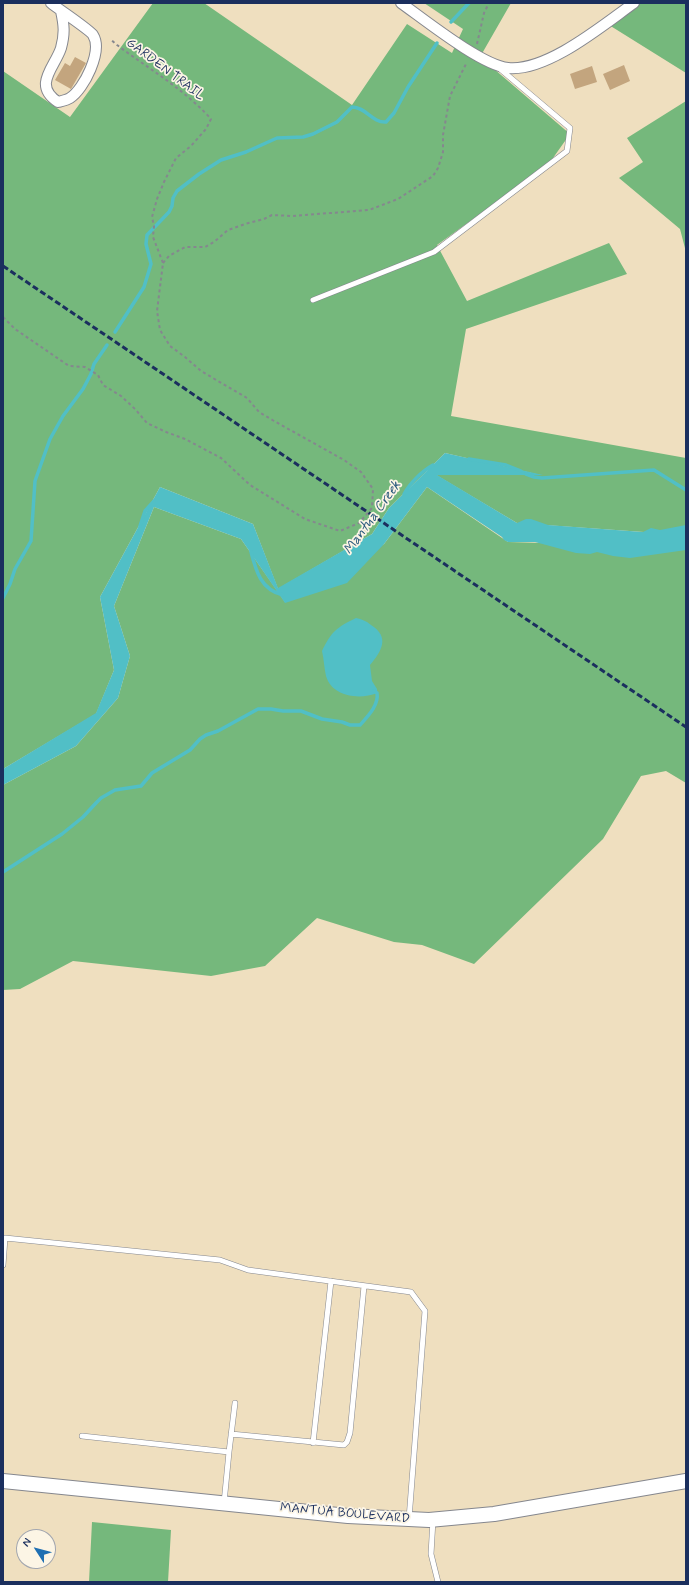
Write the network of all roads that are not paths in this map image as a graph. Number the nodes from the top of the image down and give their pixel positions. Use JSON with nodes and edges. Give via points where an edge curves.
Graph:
{"nodes":[{"id":1,"x":51,"y":3,"type":"edge"},
{"id":2,"x":401,"y":3,"type":"edge"},
{"id":3,"x":634,"y":3,"type":"edge"},
{"id":4,"x":61,"y":11,"type":"junction"},
{"id":5,"x":494,"y":63,"type":"junction"},
{"id":6,"x":313,"y":300,"type":"dead end"},
{"id":7,"x":3,"y":1265,"type":"edge"},
{"id":8,"x":331,"y":1281,"type":"junction"},
{"id":9,"x":364,"y":1286,"type":"junction"},
{"id":10,"x":235,"y":1403,"type":"dead end"},
{"id":11,"x":231,"y":1434,"type":"junction"},
{"id":12,"x":82,"y":1436,"type":"dead end"},
{"id":13,"x":313,"y":1443,"type":"junction"},
{"id":14,"x":229,"y":1452,"type":"junction"},
{"id":15,"x":3,"y":1481,"type":"edge"},
{"id":16,"x":686,"y":1482,"type":"edge"},
{"id":17,"x":224,"y":1504,"type":"junction"},
{"id":18,"x":409,"y":1520,"type":"junction"},
{"id":19,"x":433,"y":1520,"type":"junction"},
{"id":20,"x":438,"y":1582,"type":"edge"}],
"edges":[{"from":1,"to":4,"type":"street"},
{"from":2,"to":5,"type":"street","via":[[472,52]]},
{"from":3,"to":5,"type":"street","via":[[565,50],[545,60],[527,66],[508,68]]},
{"from":4,"to":4,"type":"street","via":[[93,34],[96,47],[94,63],[80,87],[70,99],[58,102],[49,96],[46,88],[51,68],[61,49],[65,30]]},
{"from":5,"to":6,"type":"lane","via":[[570,128],[567,151],[434,252]]},
{"from":7,"to":8,"type":"lane","via":[[5,1238],[220,1260],[248,1270]]},
{"from":8,"to":9,"type":"lane"},
{"from":8,"to":13,"type":"lane"},
{"from":9,"to":13,"type":"lane","via":[[350,1433],[344,1445]]},
{"from":9,"to":18,"type":"lane","via":[[411,1292],[425,1311]]},
{"from":10,"to":11,"type":"lane"},
{"from":11,"to":13,"type":"lane"},
{"from":11,"to":14,"type":"lane"},
{"from":12,"to":14,"type":"lane"},
{"from":14,"to":17,"type":"lane"},
{"from":15,"to":17,"type":"main road","name":"MANTUA BOULEVARD"},
{"from":16,"to":19,"type":"main road","name":"MANTUA BOULEVARD","via":[[494,1514]]},
{"from":17,"to":18,"type":"main road","name":"MANTUA BOULEVARD"},
{"from":18,"to":19,"type":"main road","name":"MANTUA BOULEVARD"},
{"from":19,"to":20,"type":"lane","via":[[431,1554]]}]}
